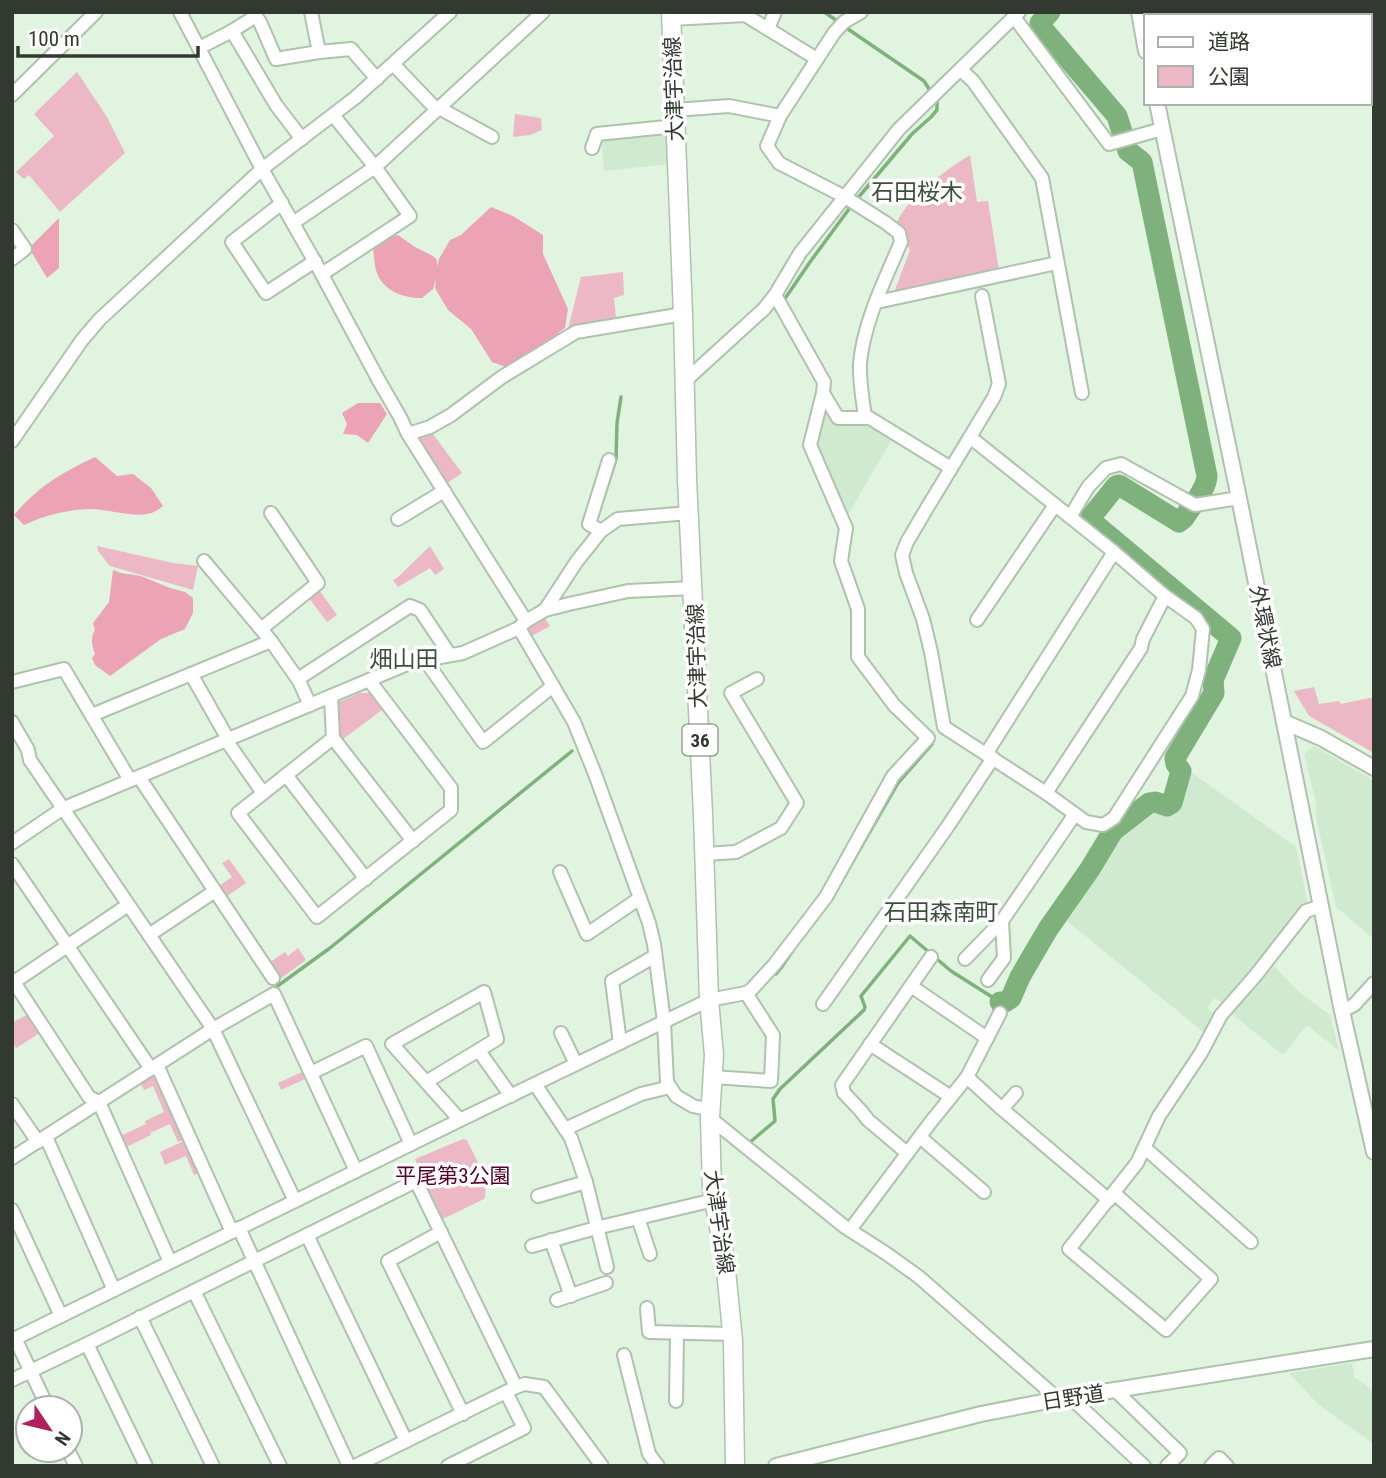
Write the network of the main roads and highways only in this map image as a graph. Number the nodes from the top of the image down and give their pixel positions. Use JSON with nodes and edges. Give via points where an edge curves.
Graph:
{"nodes":[{"id":1,"x":671,"y":16,"type":"edge"},
{"id":2,"x":735,"y":1466,"type":"edge"}],
"edges":[{"from":1,"to":2,"type":"main road","name":"大津宇治線","number":"36","via":[[714,1055],[712,1189],[733,1334]]}]}
